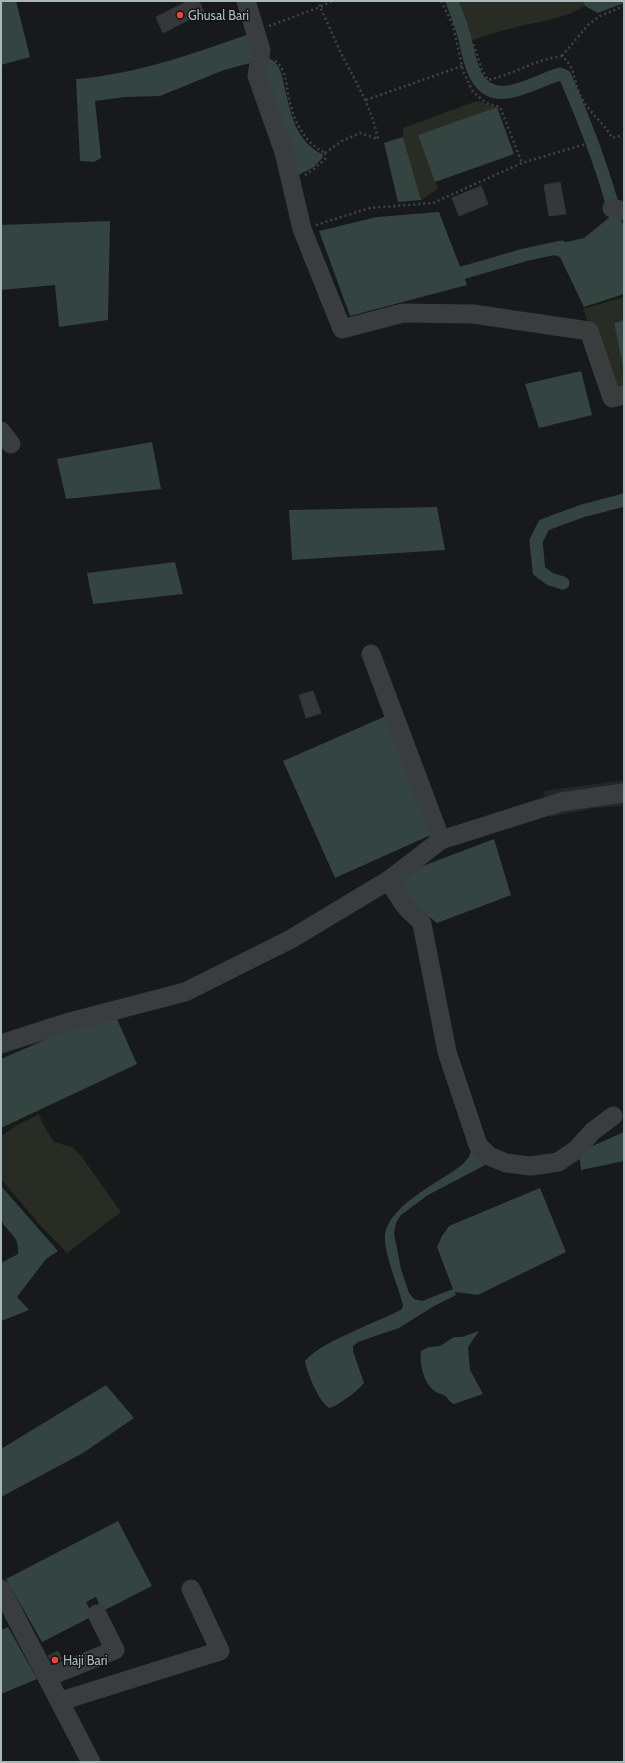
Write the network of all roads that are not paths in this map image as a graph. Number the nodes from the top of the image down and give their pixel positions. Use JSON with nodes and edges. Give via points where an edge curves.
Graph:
{"nodes":[{"id":1,"x":246,"y":1,"type":"edge"},
{"id":2,"x":624,"y":395,"type":"edge"},
{"id":3,"x":371,"y":654,"type":"dead end"},
{"id":4,"x":624,"y":793,"type":"edge"},
{"id":5,"x":441,"y":840,"type":"junction"},
{"id":6,"x":389,"y":880,"type":"junction"},
{"id":7,"x":1,"y":1044,"type":"edge"},
{"id":8,"x":613,"y":1116,"type":"dead end"},
{"id":9,"x":1,"y":1589,"type":"edge"},
{"id":10,"x":191,"y":1589,"type":"dead end"},
{"id":11,"x":97,"y":1614,"type":"dead end"},
{"id":12,"x":48,"y":1677,"type":"junction"},
{"id":13,"x":60,"y":1700,"type":"junction"},
{"id":14,"x":91,"y":1762,"type":"edge"}],
"edges":[{"from":1,"to":2,"type":"street","via":[[261,50],[257,76],[284,152],[302,229],[342,329],[404,313],[473,314],[589,331],[612,398]]},
{"from":3,"to":5,"type":"street"},
{"from":4,"to":5,"type":"street","via":[[561,802]]},
{"from":5,"to":6,"type":"street"},
{"from":6,"to":7,"type":"street","via":[[291,939],[185,992],[66,1023]]},
{"from":6,"to":8,"type":"street","via":[[411,913],[418,917],[422,924],[447,1052],[478,1145],[490,1156],[506,1163],[531,1166],[558,1162],[576,1150],[593,1131]]},
{"from":9,"to":12,"type":"street"},
{"from":10,"to":13,"type":"street","via":[[220,1651]]},
{"from":11,"to":12,"type":"street","via":[[115,1650]]},
{"from":12,"to":13,"type":"street"},
{"from":13,"to":14,"type":"street"}]}
